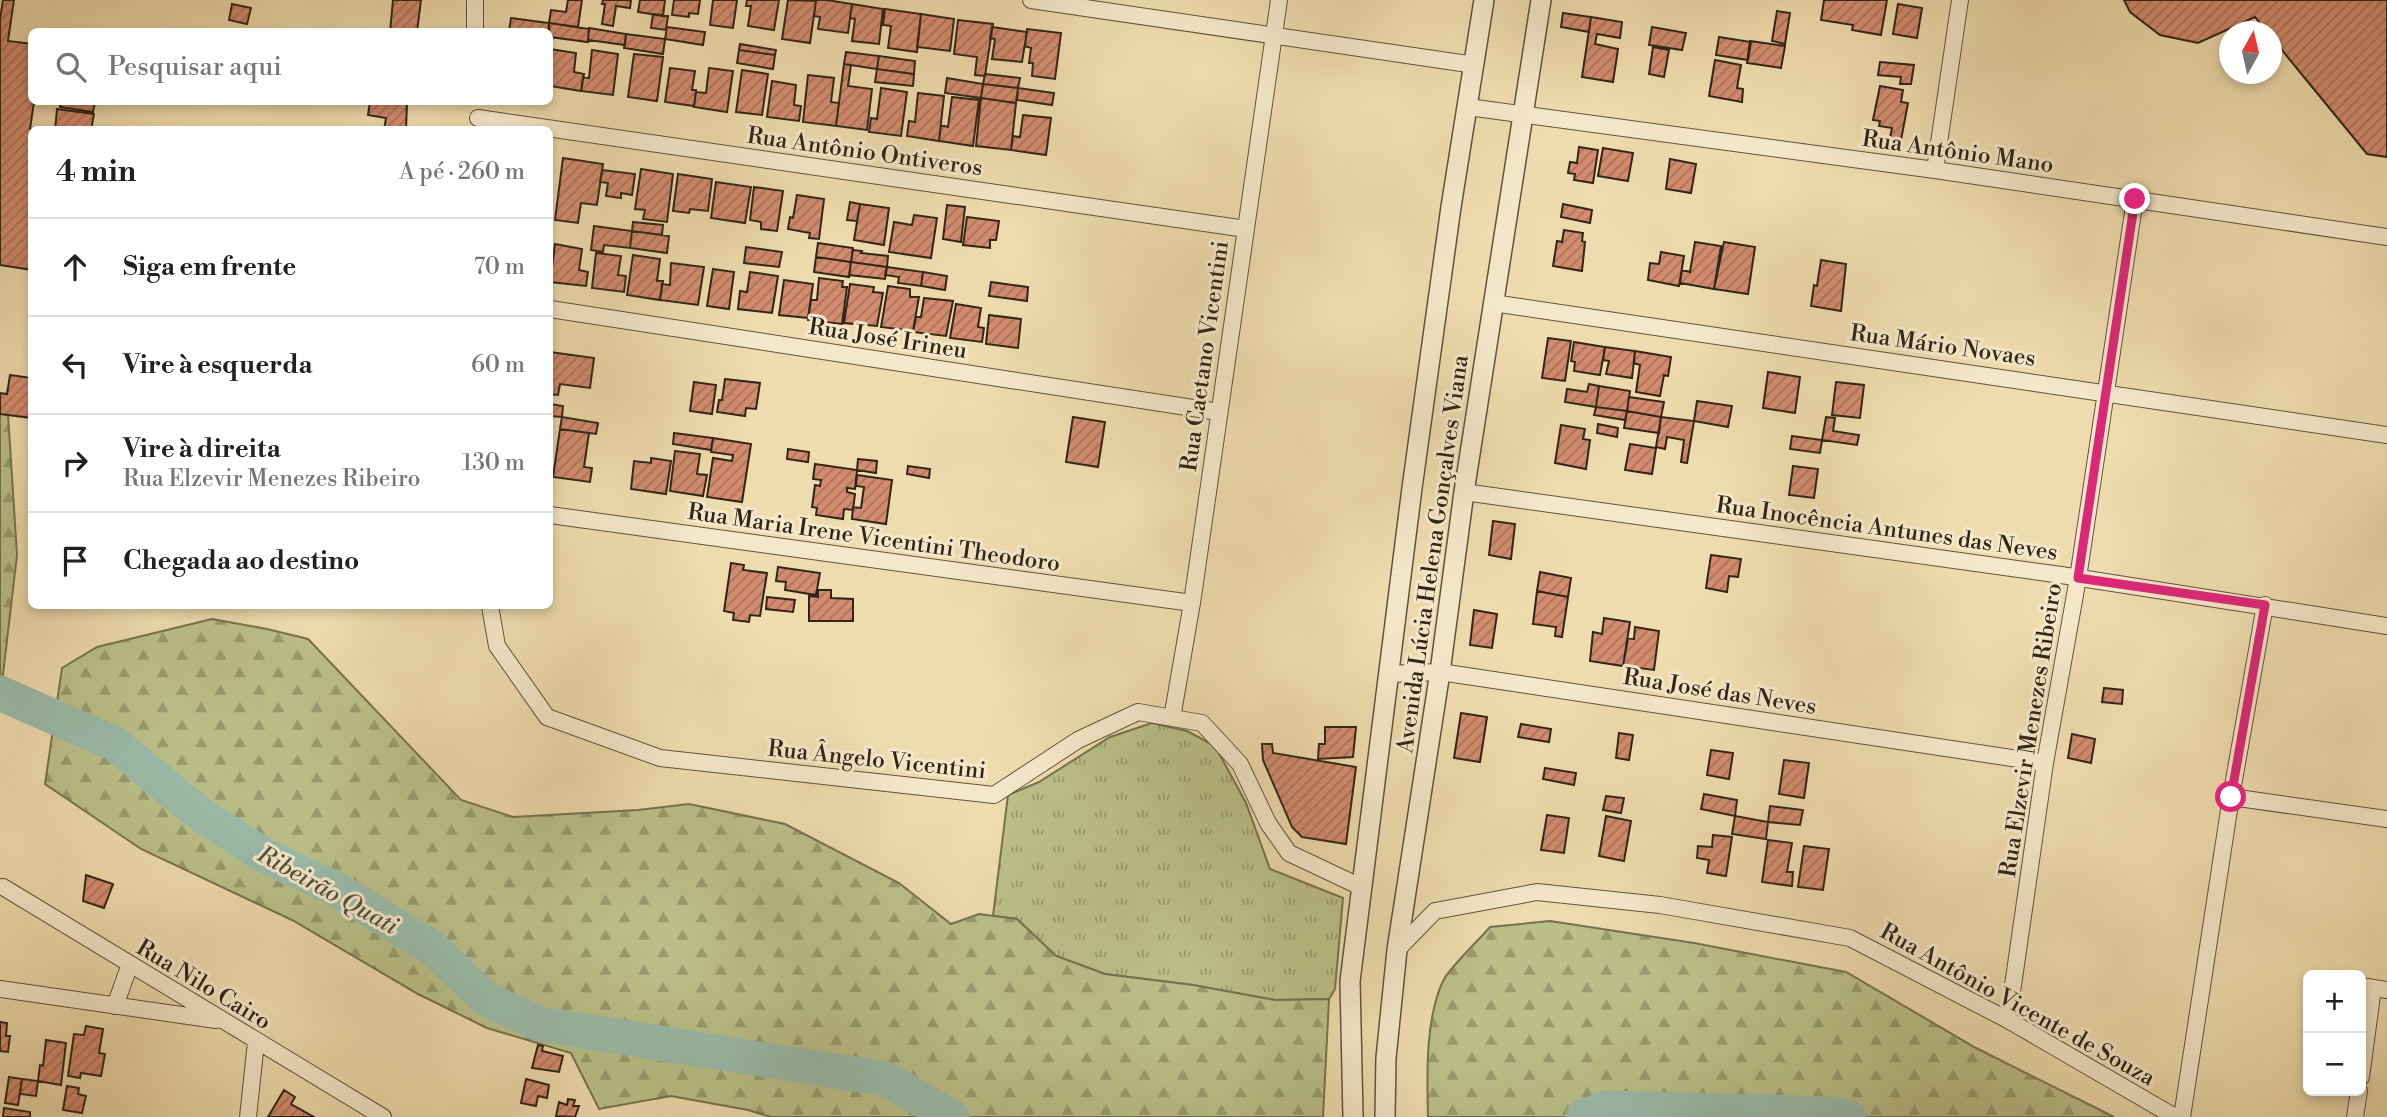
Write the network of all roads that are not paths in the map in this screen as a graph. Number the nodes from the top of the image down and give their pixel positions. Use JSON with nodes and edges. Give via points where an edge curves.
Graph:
{"nodes":[{"id":1,"x":475,"y":0,"type":"edge"},
{"id":2,"x":1031,"y":0,"type":"edge"},
{"id":3,"x":1279,"y":0,"type":"edge"},
{"id":4,"x":1484,"y":0,"type":"edge"},
{"id":5,"x":1541,"y":0,"type":"edge"},
{"id":6,"x":1960,"y":0,"type":"edge"},
{"id":7,"x":475,"y":28,"type":"edge"},
{"id":8,"x":1273,"y":37,"type":"junction"},
{"id":9,"x":1475,"y":65,"type":"junction"},
{"id":10,"x":477,"y":105,"type":"edge"},
{"id":11,"x":1468,"y":107,"type":"junction"},
{"id":12,"x":1522,"y":115,"type":"junction"},
{"id":13,"x":478,"y":124,"type":"edge"},
{"id":14,"x":553,"y":134,"type":"edge"},
{"id":15,"x":1935,"y":170,"type":"junction"},
{"id":16,"x":2135,"y":199,"type":"junction"},
{"id":17,"x":1246,"y":229,"type":"junction"},
{"id":18,"x":2387,"y":237,"type":"edge"},
{"id":19,"x":1493,"y":303,"type":"junction"},
{"id":20,"x":553,"y":309,"type":"edge"},
{"id":21,"x":2106,"y":392,"type":"junction"},
{"id":22,"x":1219,"y":411,"type":"junction"},
{"id":23,"x":2387,"y":435,"type":"edge"},
{"id":24,"x":1464,"y":492,"type":"junction"},
{"id":25,"x":553,"y":515,"type":"edge"},
{"id":26,"x":2078,"y":578,"type":"junction"},
{"id":27,"x":1192,"y":603,"type":"junction"},
{"id":28,"x":2265,"y":605,"type":"junction"},
{"id":29,"x":491,"y":609,"type":"edge"},
{"id":30,"x":2387,"y":626,"type":"edge"},
{"id":31,"x":1440,"y":672,"type":"junction"},
{"id":32,"x":1388,"y":674,"type":"junction"},
{"id":33,"x":1172,"y":718,"type":"junction"},
{"id":34,"x":2045,"y":763,"type":"junction"},
{"id":35,"x":2231,"y":797,"type":"junction"},
{"id":36,"x":2387,"y":818,"type":"edge"},
{"id":37,"x":3,"y":887,"type":"dead end"},
{"id":38,"x":1361,"y":887,"type":"junction"},
{"id":39,"x":1397,"y":950,"type":"junction"},
{"id":40,"x":130,"y":964,"type":"junction"},
{"id":41,"x":2374,"y":988,"type":"edge"},
{"id":42,"x":0,"y":989,"type":"edge"},
{"id":43,"x":115,"y":1006,"type":"junction"},
{"id":44,"x":2008,"y":1020,"type":"junction"},
{"id":45,"x":222,"y":1021,"type":"junction"},
{"id":46,"x":256,"y":1042,"type":"junction"},
{"id":47,"x":2366,"y":1043,"type":"edge"},
{"id":48,"x":2358,"y":1096,"type":"edge"},
{"id":49,"x":1385,"y":1112,"type":"edge"},
{"id":50,"x":248,"y":1117,"type":"edge"},
{"id":51,"x":383,"y":1117,"type":"edge"},
{"id":52,"x":1353,"y":1117,"type":"edge"},
{"id":53,"x":2175,"y":1117,"type":"edge"},
{"id":54,"x":2182,"y":1117,"type":"edge"},
{"id":55,"x":2355,"y":1117,"type":"edge"}],
"edges":[{"from":1,"to":7,"type":"street"},
{"from":2,"to":8,"type":"street"},
{"from":3,"to":8,"type":"street","name":"Rua Caetano Vicentini"},
{"from":4,"to":9,"type":"street","name":"Avenida Lúcia Helena Gonçalves Viana"},
{"from":5,"to":12,"type":"street","name":"Avenida Lúcia Helena Gonçalves Viana"},
{"from":6,"to":15,"type":"street"},
{"from":8,"to":9,"type":"street"},
{"from":8,"to":17,"type":"street","name":"Rua Caetano Vicentini"},
{"from":9,"to":11,"type":"street","name":"Avenida Lúcia Helena Gonçalves Viana"},
{"from":10,"to":13,"type":"street"},
{"from":11,"to":12,"type":"street","name":"Rua Antônio Mano"},
{"from":11,"to":32,"type":"street","name":"Avenida Lúcia Helena Gonçalves Viana"},
{"from":12,"to":15,"type":"street","name":"Rua Antônio Mano"},
{"from":12,"to":19,"type":"street","name":"Avenida Lúcia Helena Gonçalves Viana"},
{"from":14,"to":17,"type":"street","name":"Rua Antônio Ontiveros"},
{"from":15,"to":16,"type":"street","name":"Rua Antônio Mano"},
{"from":16,"to":18,"type":"street","name":"Rua Antônio Mano"},
{"from":16,"to":21,"type":"street","name":"Rua Elzevir Menezes Ribeiro"},
{"from":17,"to":22,"type":"street","name":"Rua Caetano Vicentini"},
{"from":19,"to":21,"type":"street","name":"Rua Mário Novaes"},
{"from":19,"to":24,"type":"street","name":"Avenida Lúcia Helena Gonçalves Viana"},
{"from":20,"to":22,"type":"street","name":"Rua José Irineu"},
{"from":21,"to":23,"type":"street","name":"Rua Mário Novaes"},
{"from":21,"to":26,"type":"street","name":"Rua Elzevir Menezes Ribeiro"},
{"from":22,"to":27,"type":"street","name":"Rua Caetano Vicentini"},
{"from":24,"to":26,"type":"street","name":"Rua Inocência Antunes das Neves"},
{"from":24,"to":31,"type":"street","name":"Avenida Lúcia Helena Gonçalves Viana"},
{"from":25,"to":27,"type":"street","name":"Rua Maria Irene Vicentini Theodoro"},
{"from":26,"to":28,"type":"street","name":"Rua Inocência Antunes das Neves"},
{"from":26,"to":34,"type":"street","name":"Rua Elzevir Menezes Ribeiro"},
{"from":27,"to":33,"type":"street","name":"Rua Caetano Vicentini"},
{"from":28,"to":30,"type":"street","name":"Rua Inocência Antunes das Neves"},
{"from":28,"to":35,"type":"street"},
{"from":29,"to":33,"type":"street","name":"Rua Ângelo Vicentini","via":[[497,646],[547,717],[660,758],[994,795],[1078,740],[1138,712]]},
{"from":31,"to":32,"type":"street","name":"Rua José das Neves"},
{"from":31,"to":34,"type":"street","name":"Rua José das Neves"},
{"from":31,"to":39,"type":"street","name":"Avenida Lúcia Helena Gonçalves Viana"},
{"from":32,"to":38,"type":"street","name":"Avenida Lúcia Helena Gonçalves Viana"},
{"from":33,"to":38,"type":"street","name":"Rua Ângelo Vicentini","via":[[1202,723],[1240,764],[1268,823],[1289,853]]},
{"from":34,"to":44,"type":"street","name":"Rua Elzevir Menezes Ribeiro"},
{"from":35,"to":36,"type":"street"},
{"from":35,"to":54,"type":"street"},
{"from":37,"to":40,"type":"street","name":"Rua Nilo Cairo"},
{"from":38,"to":52,"type":"street","name":"Avenida Lúcia Helena Gonçalves Viana","via":[[1350,981]]},
{"from":39,"to":44,"type":"street","name":"Rua Antônio Vicente de Souza","via":[[1435,911],[1537,892],[1633,902],[1850,938]]},
{"from":39,"to":49,"type":"street","name":"Avenida Lúcia Helena Gonçalves Viana"},
{"from":40,"to":43,"type":"street"},
{"from":40,"to":45,"type":"street","name":"Rua Nilo Cairo"},
{"from":41,"to":47,"type":"street"},
{"from":42,"to":43,"type":"street"},
{"from":43,"to":45,"type":"street"},
{"from":44,"to":53,"type":"street","name":"Rua Antônio Vicente de Souza"},
{"from":45,"to":46,"type":"street","name":"Rua Nilo Cairo"},
{"from":46,"to":50,"type":"street"},
{"from":46,"to":51,"type":"street","name":"Rua Nilo Cairo"},
{"from":48,"to":55,"type":"street"}]}
